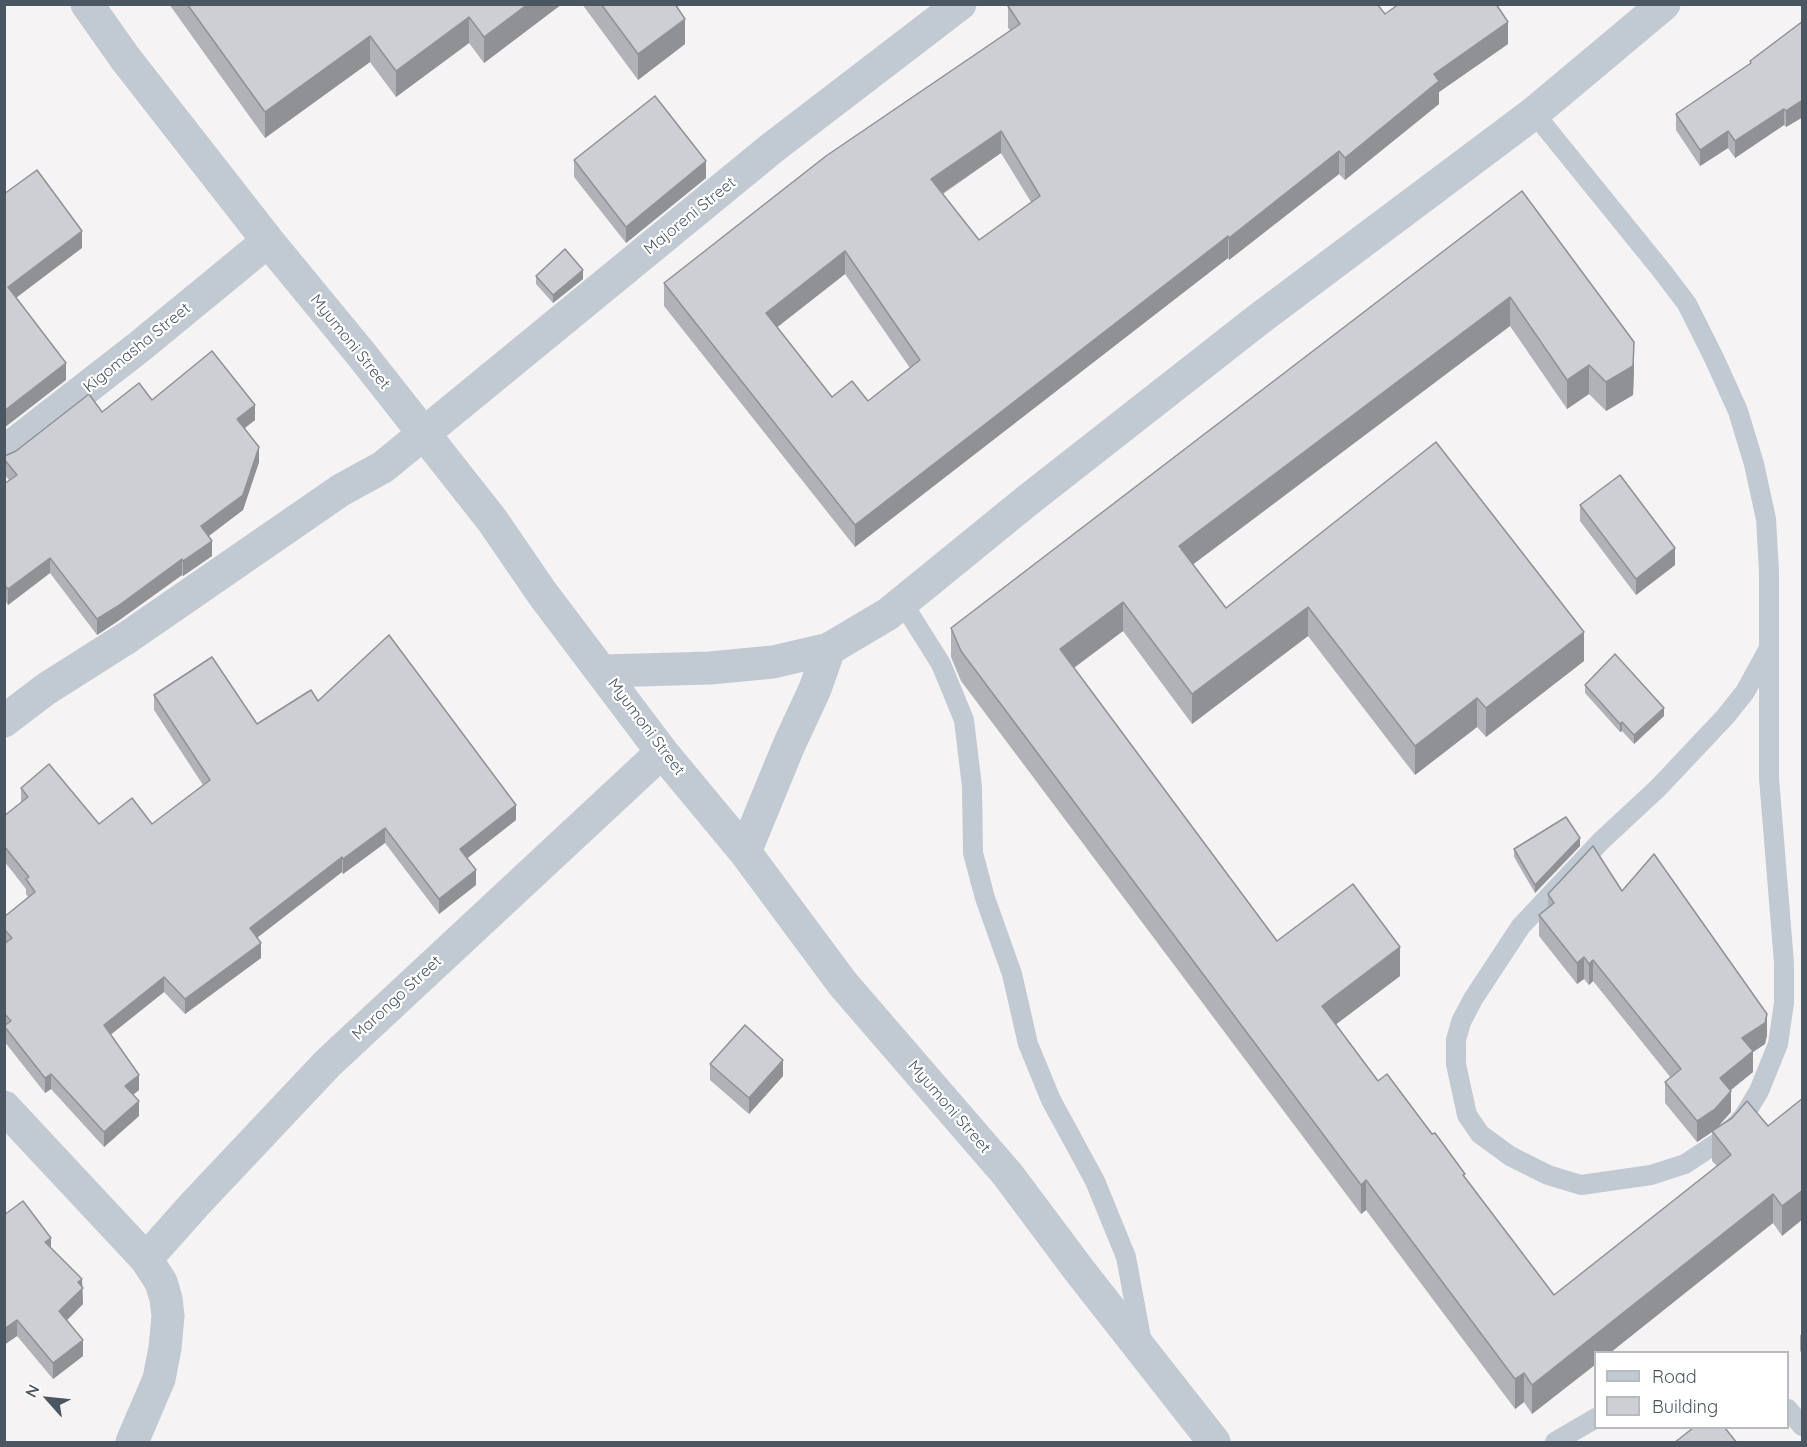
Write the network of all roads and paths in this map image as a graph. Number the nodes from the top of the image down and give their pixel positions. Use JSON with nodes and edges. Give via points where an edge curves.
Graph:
{"nodes":[{"id":1,"x":87,"y":4,"type":"edge"},
{"id":2,"x":960,"y":4,"type":"edge"},
{"id":3,"x":1664,"y":4,"type":"edge"},
{"id":4,"x":1534,"y":112,"type":"junction"},
{"id":5,"x":268,"y":241,"type":"junction"},
{"id":6,"x":424,"y":434,"type":"junction"},
{"id":7,"x":4,"y":452,"type":"edge"},
{"id":8,"x":903,"y":602,"type":"junction"},
{"id":9,"x":830,"y":649,"type":"junction"},
{"id":10,"x":1768,"y":650,"type":"junction"},
{"id":11,"x":603,"y":671,"type":"junction"},
{"id":12,"x":4,"y":721,"type":"edge"},
{"id":13,"x":663,"y":752,"type":"junction"},
{"id":14,"x":745,"y":852,"type":"junction"},
{"id":15,"x":4,"y":1107,"type":"edge"},
{"id":16,"x":146,"y":1259,"type":"junction"},
{"id":17,"x":1143,"y":1352,"type":"junction"},
{"id":18,"x":1789,"y":1410,"type":"edge"},
{"id":19,"x":1594,"y":1419,"type":"edge"},
{"id":20,"x":1803,"y":1426,"type":"edge"},
{"id":21,"x":132,"y":1443,"type":"edge"},
{"id":22,"x":1214,"y":1443,"type":"edge"},
{"id":23,"x":1555,"y":1443,"type":"edge"}],
"edges":[{"from":1,"to":5,"type":"street","name":"Myumoni Street"},
{"from":2,"to":6,"type":"street","name":"Majoreni Street","via":[[772,148]]},
{"from":3,"to":4,"type":"street"},
{"from":4,"to":8,"type":"street","via":[[1249,326]]},
{"from":4,"to":10,"type":"lane","via":[[1687,304],[1733,400],[1754,464],[1766,519]]},
{"from":5,"to":6,"type":"street","name":"Myumoni Street"},
{"from":5,"to":7,"type":"street","name":"Kigomasha Street"},
{"from":6,"to":11,"type":"street","name":"Myumoni Street"},
{"from":6,"to":12,"type":"street","name":"Majoreni Street","via":[[383,467],[341,490]]},
{"from":8,"to":9,"type":"street"},
{"from":8,"to":17,"type":"lane","via":[[941,664],[964,720],[972,787],[973,854],[985,898],[1012,974],[1028,1044],[1051,1100],[1095,1181],[1126,1257]]},
{"from":9,"to":11,"type":"street","via":[[773,662]]},
{"from":9,"to":14,"type":"street"},
{"from":10,"to":10,"type":"lane","via":[[1768,778],[1784,1003],[1778,1044],[1759,1091],[1723,1139],[1685,1164],[1651,1175],[1581,1185],[1548,1175],[1510,1156],[1480,1134],[1467,1115],[1455,1064],[1461,1022],[1521,927],[1725,717],[1745,692]]},
{"from":11,"to":13,"type":"street","name":"Myumoni Street"},
{"from":13,"to":14,"type":"street","name":"Myumoni Street"},
{"from":13,"to":16,"type":"street","name":"Marongo Street","via":[[328,1063]]},
{"from":14,"to":17,"type":"street","name":"Myumoni Street","via":[[843,984],[1008,1175]]},
{"from":15,"to":16,"type":"street"},
{"from":16,"to":21,"type":"street","via":[[161,1282],[168,1316],[159,1379]]},
{"from":17,"to":22,"type":"street","name":"Myumoni Street"},
{"from":18,"to":20,"type":"lane"},
{"from":19,"to":23,"type":"lane"}]}
